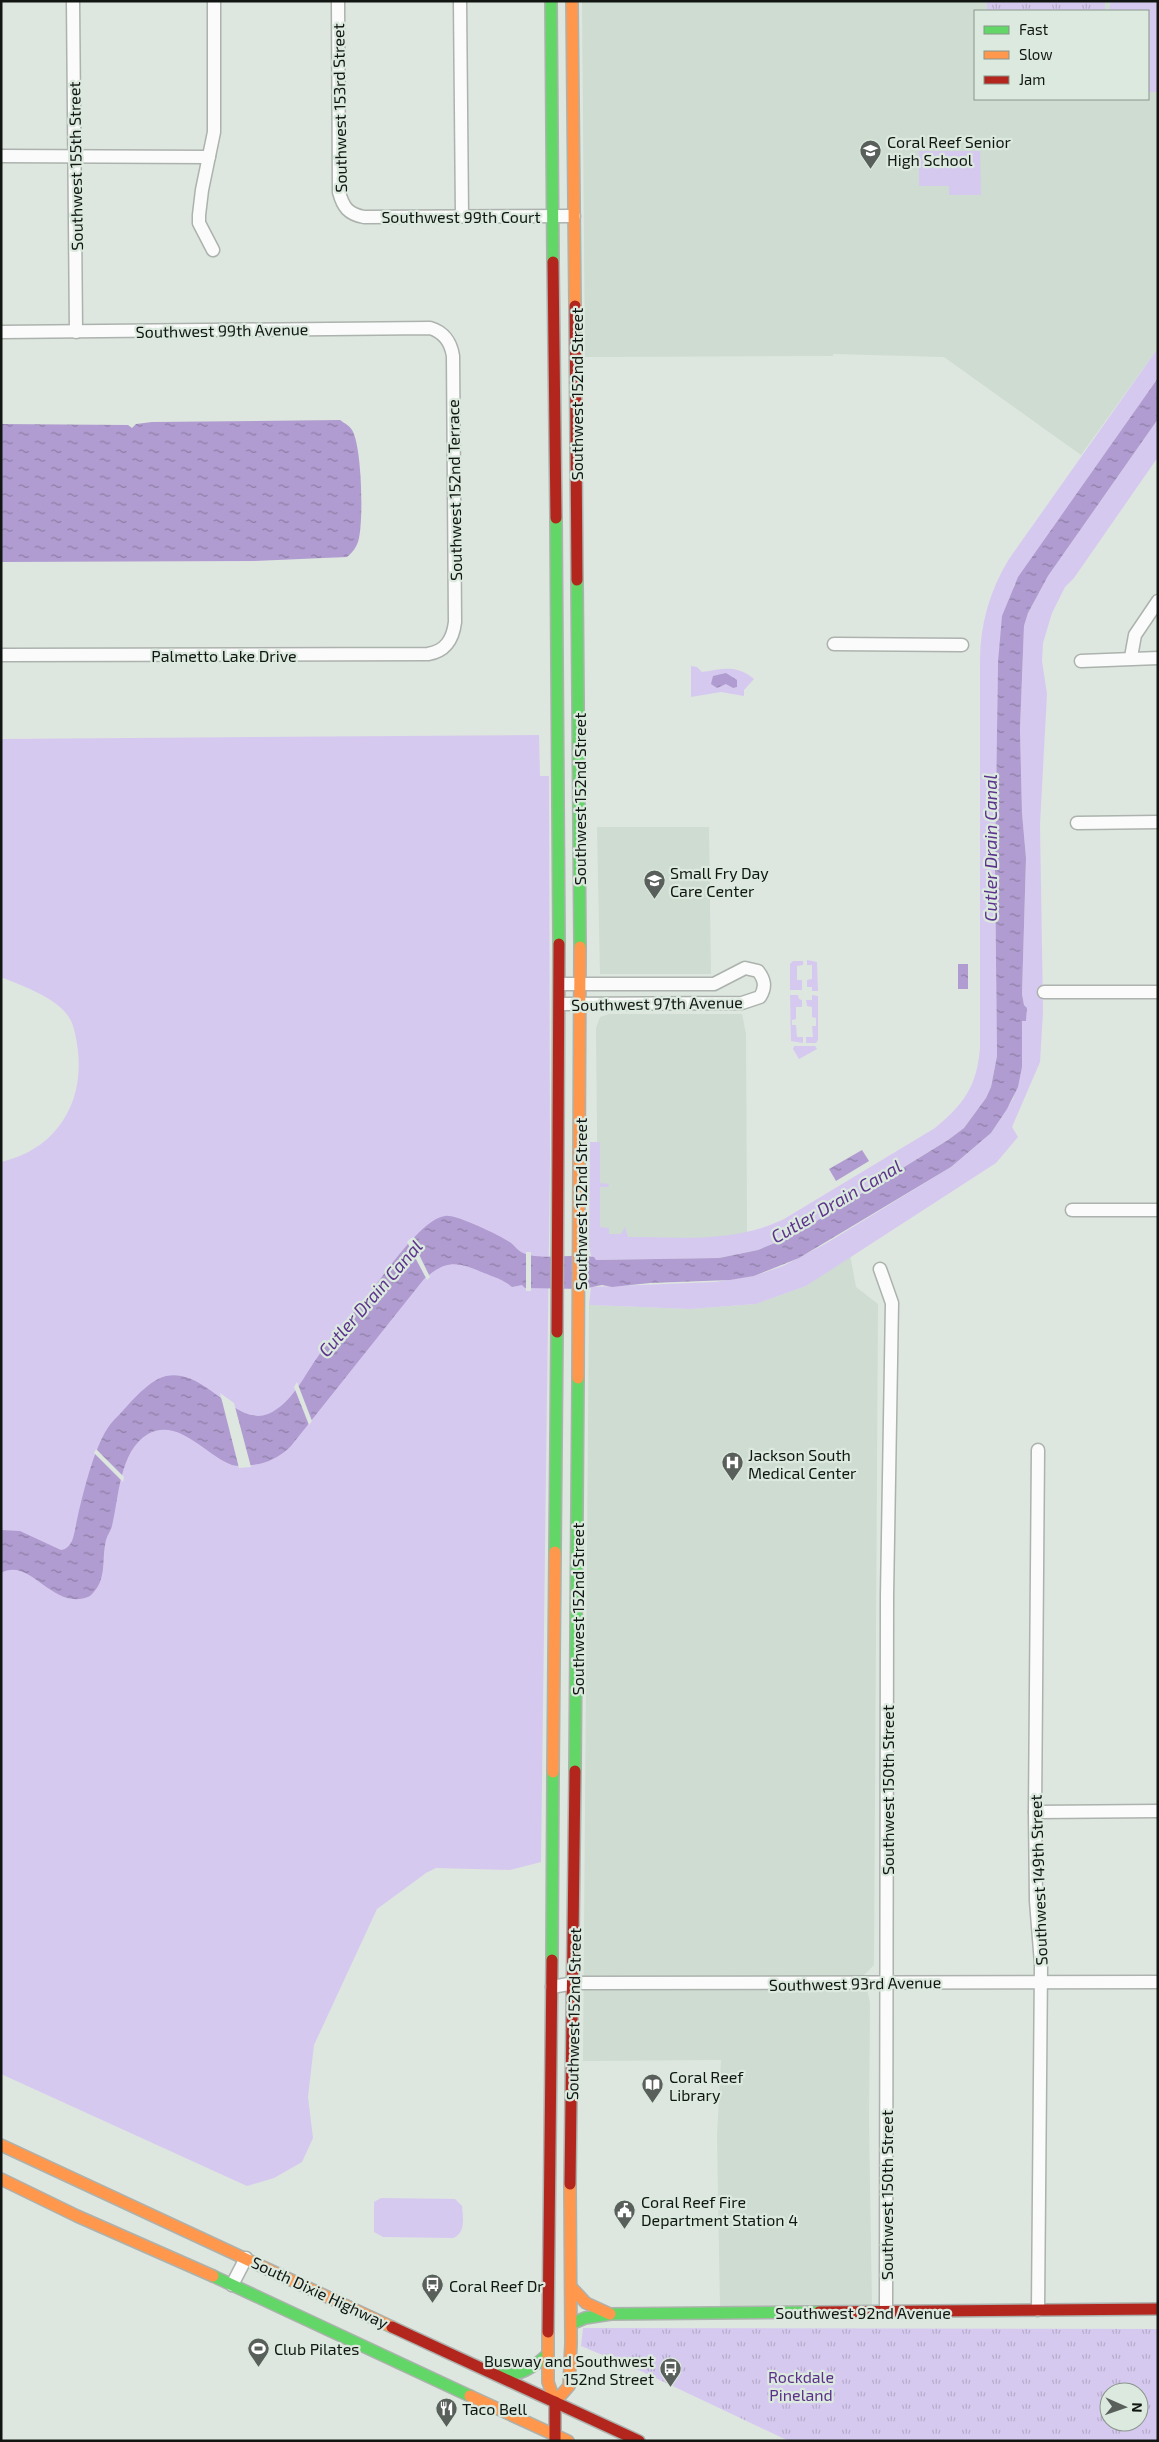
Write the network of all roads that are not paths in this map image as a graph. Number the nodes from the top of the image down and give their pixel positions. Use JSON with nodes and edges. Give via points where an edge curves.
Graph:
{"nodes":[{"id":1,"x":73,"y":1,"type":"edge"},
{"id":2,"x":214,"y":1,"type":"edge"},
{"id":3,"x":338,"y":1,"type":"edge"},
{"id":4,"x":460,"y":1,"type":"edge"},
{"id":5,"x":552,"y":1,"type":"edge"},
{"id":6,"x":572,"y":1,"type":"edge"},
{"id":7,"x":1,"y":156,"type":"edge"},
{"id":8,"x":75,"y":156,"type":"junction"},
{"id":9,"x":209,"y":157,"type":"junction"},
{"id":10,"x":349,"y":212,"type":"joint"},
{"id":11,"x":462,"y":216,"type":"junction"},
{"id":12,"x":554,"y":216,"type":"junction"},
{"id":13,"x":574,"y":216,"type":"junction"},
{"id":14,"x":213,"y":250,"type":"dead end"},
{"id":15,"x":1,"y":332,"type":"edge"},
{"id":16,"x":76,"y":332,"type":"junction"},
{"id":17,"x":442,"y":334,"type":"joint"},
{"id":18,"x":1158,"y":601,"type":"edge"},
{"id":19,"x":834,"y":644,"type":"dead end"},
{"id":20,"x":962,"y":644,"type":"dead end"},
{"id":21,"x":446,"y":646,"type":"joint"},
{"id":22,"x":1,"y":655,"type":"edge"},
{"id":23,"x":1132,"y":658,"type":"junction"},
{"id":24,"x":1158,"y":658,"type":"edge"},
{"id":25,"x":1081,"y":661,"type":"dead end"},
{"id":26,"x":1158,"y":822,"type":"edge"},
{"id":27,"x":1077,"y":823,"type":"dead end"},
{"id":28,"x":560,"y":984,"type":"junction"},
{"id":29,"x":581,"y":984,"type":"junction"},
{"id":30,"x":1044,"y":992,"type":"dead end"},
{"id":31,"x":1158,"y":992,"type":"edge"},
{"id":32,"x":560,"y":1004,"type":"junction"},
{"id":33,"x":581,"y":1004,"type":"junction"},
{"id":34,"x":1072,"y":1210,"type":"dead end"},
{"id":35,"x":1158,"y":1210,"type":"edge"},
{"id":36,"x":880,"y":1269,"type":"dead end"},
{"id":37,"x":1038,"y":1450,"type":"dead end"},
{"id":38,"x":1158,"y":1811,"type":"edge"},
{"id":39,"x":1035,"y":1812,"type":"junction"},
{"id":40,"x":886,"y":1981,"type":"junction"},
{"id":41,"x":1158,"y":1982,"type":"edge"},
{"id":42,"x":574,"y":1983,"type":"junction"},
{"id":43,"x":1041,"y":1983,"type":"junction"},
{"id":44,"x":552,"y":1987,"type":"junction"},
{"id":45,"x":1,"y":2145,"type":"edge"},
{"id":46,"x":550,"y":2160,"type":"junction"},
{"id":47,"x":570,"y":2173,"type":"junction"},
{"id":48,"x":1,"y":2179,"type":"edge"},
{"id":49,"x":246,"y":2258,"type":"junction"},
{"id":50,"x":232,"y":2285,"type":"junction"},
{"id":51,"x":571,"y":2287,"type":"junction"},
{"id":52,"x":1158,"y":2309,"type":"edge"},
{"id":53,"x":1038,"y":2310,"type":"junction"},
{"id":54,"x":886,"y":2312,"type":"junction"},
{"id":55,"x":611,"y":2314,"type":"junction"},
{"id":56,"x":571,"y":2324,"type":"junction"},
{"id":57,"x":548,"y":2354,"type":"junction"},
{"id":58,"x":496,"y":2374,"type":"junction"},
{"id":59,"x":555,"y":2402,"type":"junction"},
{"id":60,"x":555,"y":2438,"type":"edge"},
{"id":61,"x":568,"y":2441,"type":"edge"},
{"id":62,"x":639,"y":2441,"type":"edge"}],
"edges":[{"from":1,"to":8,"type":"street","name":"Southwest 155th Street"},
{"from":2,"to":9,"type":"street","via":[[215,120]]},
{"from":3,"to":10,"type":"street","name":"Southwest 153rd Street","via":[[339,192]]},
{"from":4,"to":11,"type":"street"},
{"from":5,"to":12,"type":"main road","name":"Southwest 152nd Street"},
{"from":6,"to":13,"type":"main road","name":"Southwest 152nd Street"},
{"from":7,"to":8,"type":"street"},
{"from":8,"to":9,"type":"street"},
{"from":8,"to":16,"type":"street","name":"Southwest 155th Street"},
{"from":9,"to":14,"type":"street","via":[[199,223]]},
{"from":10,"to":11,"type":"street","name":"Southwest 99th Court","via":[[364,217]]},
{"from":11,"to":12,"type":"street","name":"Southwest 99th Court"},
{"from":12,"to":13,"type":"street","name":"Southwest 99th Court"},
{"from":12,"to":28,"type":"main road","name":"Southwest 152nd Street"},
{"from":13,"to":29,"type":"main road","name":"Southwest 152nd Street"},
{"from":15,"to":16,"type":"street","name":"Southwest 99th Avenue"},
{"from":16,"to":17,"type":"street","name":"Southwest 99th Avenue","via":[[430,328]]},
{"from":17,"to":21,"type":"street","name":"Southwest 152nd Terrace","via":[[453,356],[455,622]]},
{"from":18,"to":23,"type":"street","via":[[1135,635]]},
{"from":19,"to":20,"type":"street"},
{"from":21,"to":22,"type":"street","name":"Palmetto Lake Drive","via":[[428,654]]},
{"from":23,"to":24,"type":"street"},
{"from":23,"to":25,"type":"street"},
{"from":26,"to":27,"type":"street"},
{"from":28,"to":29,"type":"street","name":"Southwest 97th Avenue"},
{"from":28,"to":32,"type":"main road","name":"Southwest 152nd Street"},
{"from":29,"to":33,"type":"main road","name":"Southwest 152nd Street"},
{"from":29,"to":33,"type":"street","name":"Southwest 97th Avenue","via":[[714,984],[746,968],[758,971],[764,980],[760,997],[742,1004]]},
{"from":30,"to":31,"type":"street"},
{"from":32,"to":33,"type":"street","name":"Southwest 97th Avenue"},
{"from":32,"to":44,"type":"main road","name":"Southwest 152nd Street"},
{"from":33,"to":42,"type":"main road","name":"Southwest 152nd Street"},
{"from":34,"to":35,"type":"street"},
{"from":36,"to":40,"type":"street","name":"Southwest 150th Street","via":[[892,1303]]},
{"from":37,"to":39,"type":"street","name":"Southwest 149th Street"},
{"from":38,"to":39,"type":"street"},
{"from":39,"to":43,"type":"street","name":"Southwest 149th Street"},
{"from":40,"to":42,"type":"street","name":"Southwest 93rd Avenue"},
{"from":40,"to":43,"type":"street","name":"Southwest 93rd Avenue"},
{"from":40,"to":54,"type":"street","name":"Southwest 150th Street"},
{"from":41,"to":43,"type":"street","name":"Southwest 93rd Avenue"},
{"from":42,"to":44,"type":"street","name":"Southwest 93rd Avenue"},
{"from":42,"to":47,"type":"main road","name":"Southwest 152nd Street"},
{"from":43,"to":53,"type":"street","name":"Southwest 149th Street"},
{"from":44,"to":46,"type":"main road","name":"Southwest 152nd Street"},
{"from":45,"to":49,"type":"main road","name":"South Dixie Highway"},
{"from":46,"to":47,"type":"main road","via":[[562,2171]]},
{"from":46,"to":57,"type":"main road","name":"Southwest 152nd Street"},
{"from":47,"to":51,"type":"main road","name":"Southwest 152nd Street"},
{"from":48,"to":50,"type":"main road","name":"South Dixie Highway"},
{"from":49,"to":50,"type":"street"},
{"from":49,"to":58,"type":"main road","name":"South Dixie Highway"},
{"from":50,"to":60,"type":"main road","name":"South Dixie Highway"},
{"from":51,"to":55,"type":"main road","via":[[586,2304]]},
{"from":51,"to":56,"type":"main road","name":"Southwest 152nd Street"},
{"from":52,"to":53,"type":"main road","name":"Southwest 92nd Avenue"},
{"from":53,"to":54,"type":"main road","name":"Southwest 92nd Avenue"},
{"from":54,"to":55,"type":"main road","name":"Southwest 92nd Avenue"},
{"from":55,"to":56,"type":"main road","name":"Southwest 92nd Avenue"},
{"from":56,"to":59,"type":"main road","name":"Southwest 152nd Street","via":[[569,2386]]},
{"from":57,"to":58,"type":"main road","via":[[521,2374]]},
{"from":57,"to":59,"type":"main road","name":"Southwest 152nd Street","via":[[548,2382]]},
{"from":58,"to":59,"type":"main road","name":"South Dixie Highway"},
{"from":59,"to":60,"type":"main road","name":"Southwest 152nd Street"},
{"from":59,"to":62,"type":"main road","name":"South Dixie Highway"},
{"from":60,"to":61,"type":"main road","name":"South Dixie Highway"}]}
